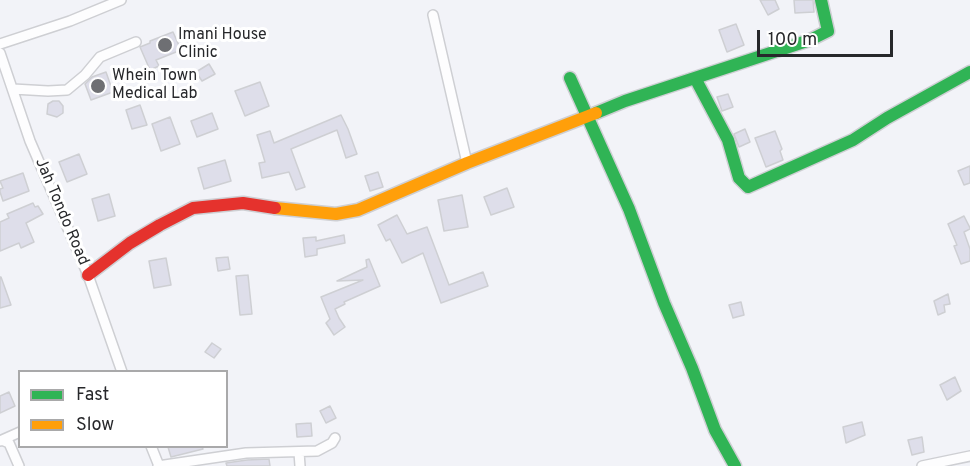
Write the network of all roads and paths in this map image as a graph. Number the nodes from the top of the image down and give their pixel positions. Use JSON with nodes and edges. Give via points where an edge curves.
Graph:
{"nodes":[{"id":1,"x":121,"y":0,"type":"edge"},
{"id":2,"x":821,"y":0,"type":"edge"},
{"id":3,"x":433,"y":15,"type":"dead end"},
{"id":4,"x":136,"y":42,"type":"dead end"},
{"id":5,"x":0,"y":44,"type":"edge"},
{"id":6,"x":0,"y":53,"type":"edge"},
{"id":7,"x":970,"y":72,"type":"edge"},
{"id":8,"x":570,"y":78,"type":"dead end"},
{"id":9,"x":695,"y":78,"type":"junction"},
{"id":10,"x":13,"y":89,"type":"junction"},
{"id":11,"x":587,"y":116,"type":"junction"},
{"id":12,"x":467,"y":163,"type":"junction"},
{"id":13,"x":88,"y":275,"type":"junction"},
{"id":14,"x":121,"y":370,"type":"edge"},
{"id":15,"x":18,"y":433,"type":"edge"},
{"id":16,"x":335,"y":438,"type":"dead end"},
{"id":17,"x":1,"y":441,"type":"edge"},
{"id":18,"x":152,"y":448,"type":"edge"},
{"id":19,"x":299,"y":452,"type":"junction"},
{"id":20,"x":970,"y":456,"type":"edge"},
{"id":21,"x":19,"y":466,"type":"edge"},
{"id":22,"x":159,"y":466,"type":"edge"},
{"id":23,"x":300,"y":466,"type":"edge"},
{"id":24,"x":735,"y":466,"type":"edge"},
{"id":25,"x":922,"y":466,"type":"edge"}],
"edges":[{"from":1,"to":5,"type":"street"},
{"from":2,"to":9,"type":"street","via":[[828,31]]},
{"from":3,"to":12,"type":"street"},
{"from":4,"to":10,"type":"street","via":[[100,57],[67,90]]},
{"from":6,"to":10,"type":"street","name":"Jah Tondo Road"},
{"from":7,"to":9,"type":"street","via":[[853,140],[748,187],[739,178],[728,140]]},
{"from":8,"to":11,"type":"street"},
{"from":9,"to":11,"type":"street"},
{"from":10,"to":13,"type":"street","name":"Jah Tondo Road","via":[[30,141]]},
{"from":11,"to":12,"type":"street"},
{"from":11,"to":24,"type":"street","via":[[630,209],[715,430]]},
{"from":12,"to":13,"type":"street","via":[[358,210],[336,214],[243,203],[193,208],[130,243]]},
{"from":13,"to":14,"type":"street","name":"Jah Tondo Road"},
{"from":15,"to":17,"type":"street"},
{"from":16,"to":19,"type":"street","via":[[316,451]]},
{"from":17,"to":21,"type":"street","via":[[9,443]]},
{"from":18,"to":22,"type":"street"},
{"from":19,"to":22,"type":"street","via":[[246,453]]},
{"from":19,"to":23,"type":"street"},
{"from":20,"to":25,"type":"street"}]}
